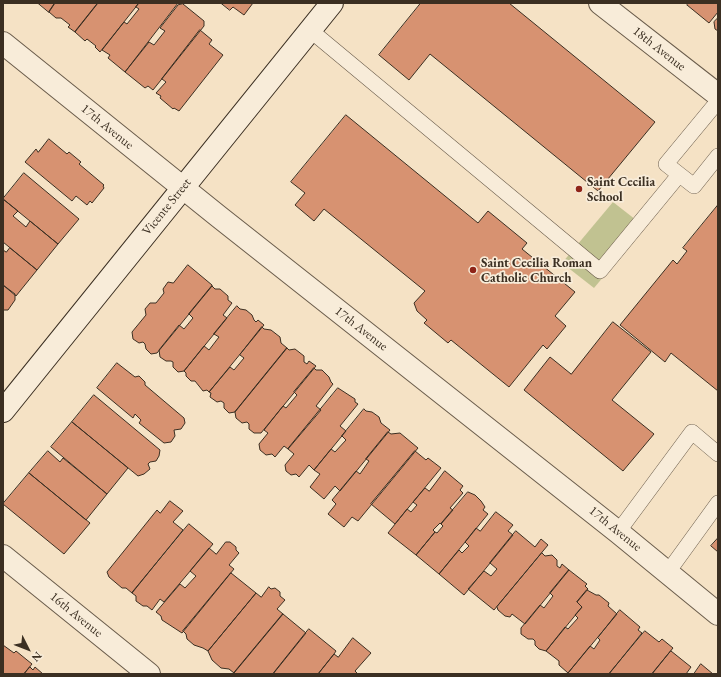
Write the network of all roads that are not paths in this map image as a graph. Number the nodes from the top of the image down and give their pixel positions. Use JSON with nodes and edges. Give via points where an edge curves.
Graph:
{"nodes":[{"id":1,"x":332,"y":3,"type":"edge"},
{"id":2,"x":600,"y":3,"type":"edge"},
{"id":3,"x":310,"y":30,"type":"junction"},
{"id":4,"x":3,"y":44,"type":"edge"},
{"id":5,"x":718,"y":95,"type":"edge"},
{"id":6,"x":718,"y":101,"type":"edge"},
{"id":7,"x":718,"y":156,"type":"edge"},
{"id":8,"x":679,"y":175,"type":"junction"},
{"id":9,"x":183,"y":188,"type":"junction"},
{"id":10,"x":3,"y":411,"type":"edge"},
{"id":11,"x":718,"y":454,"type":"edge"},
{"id":12,"x":718,"y":502,"type":"edge"},
{"id":13,"x":618,"y":532,"type":"junction"},
{"id":14,"x":3,"y":556,"type":"edge"},
{"id":15,"x":668,"y":572,"type":"junction"},
{"id":16,"x":718,"y":614,"type":"edge"},
{"id":17,"x":149,"y":674,"type":"edge"}],
"edges":[{"from":1,"to":3,"type":"street","name":"Vicente Street"},
{"from":2,"to":5,"type":"street","name":"18th Avenue"},
{"from":3,"to":8,"type":"lane","via":[[600,271]]},
{"from":3,"to":9,"type":"street","name":"Vicente Street"},
{"from":4,"to":9,"type":"street","name":"17th Avenue"},
{"from":6,"to":8,"type":"lane","via":[[666,164]]},
{"from":7,"to":8,"type":"lane","via":[[694,186]]},
{"from":9,"to":10,"type":"street","name":"Vicente Street"},
{"from":9,"to":13,"type":"street","name":"17th Avenue"},
{"from":11,"to":13,"type":"lane","via":[[692,432]]},
{"from":12,"to":15,"type":"lane"},
{"from":13,"to":15,"type":"street","name":"17th Avenue"},
{"from":14,"to":17,"type":"street","name":"16th Avenue"},
{"from":15,"to":16,"type":"street","name":"17th Avenue"}]}
